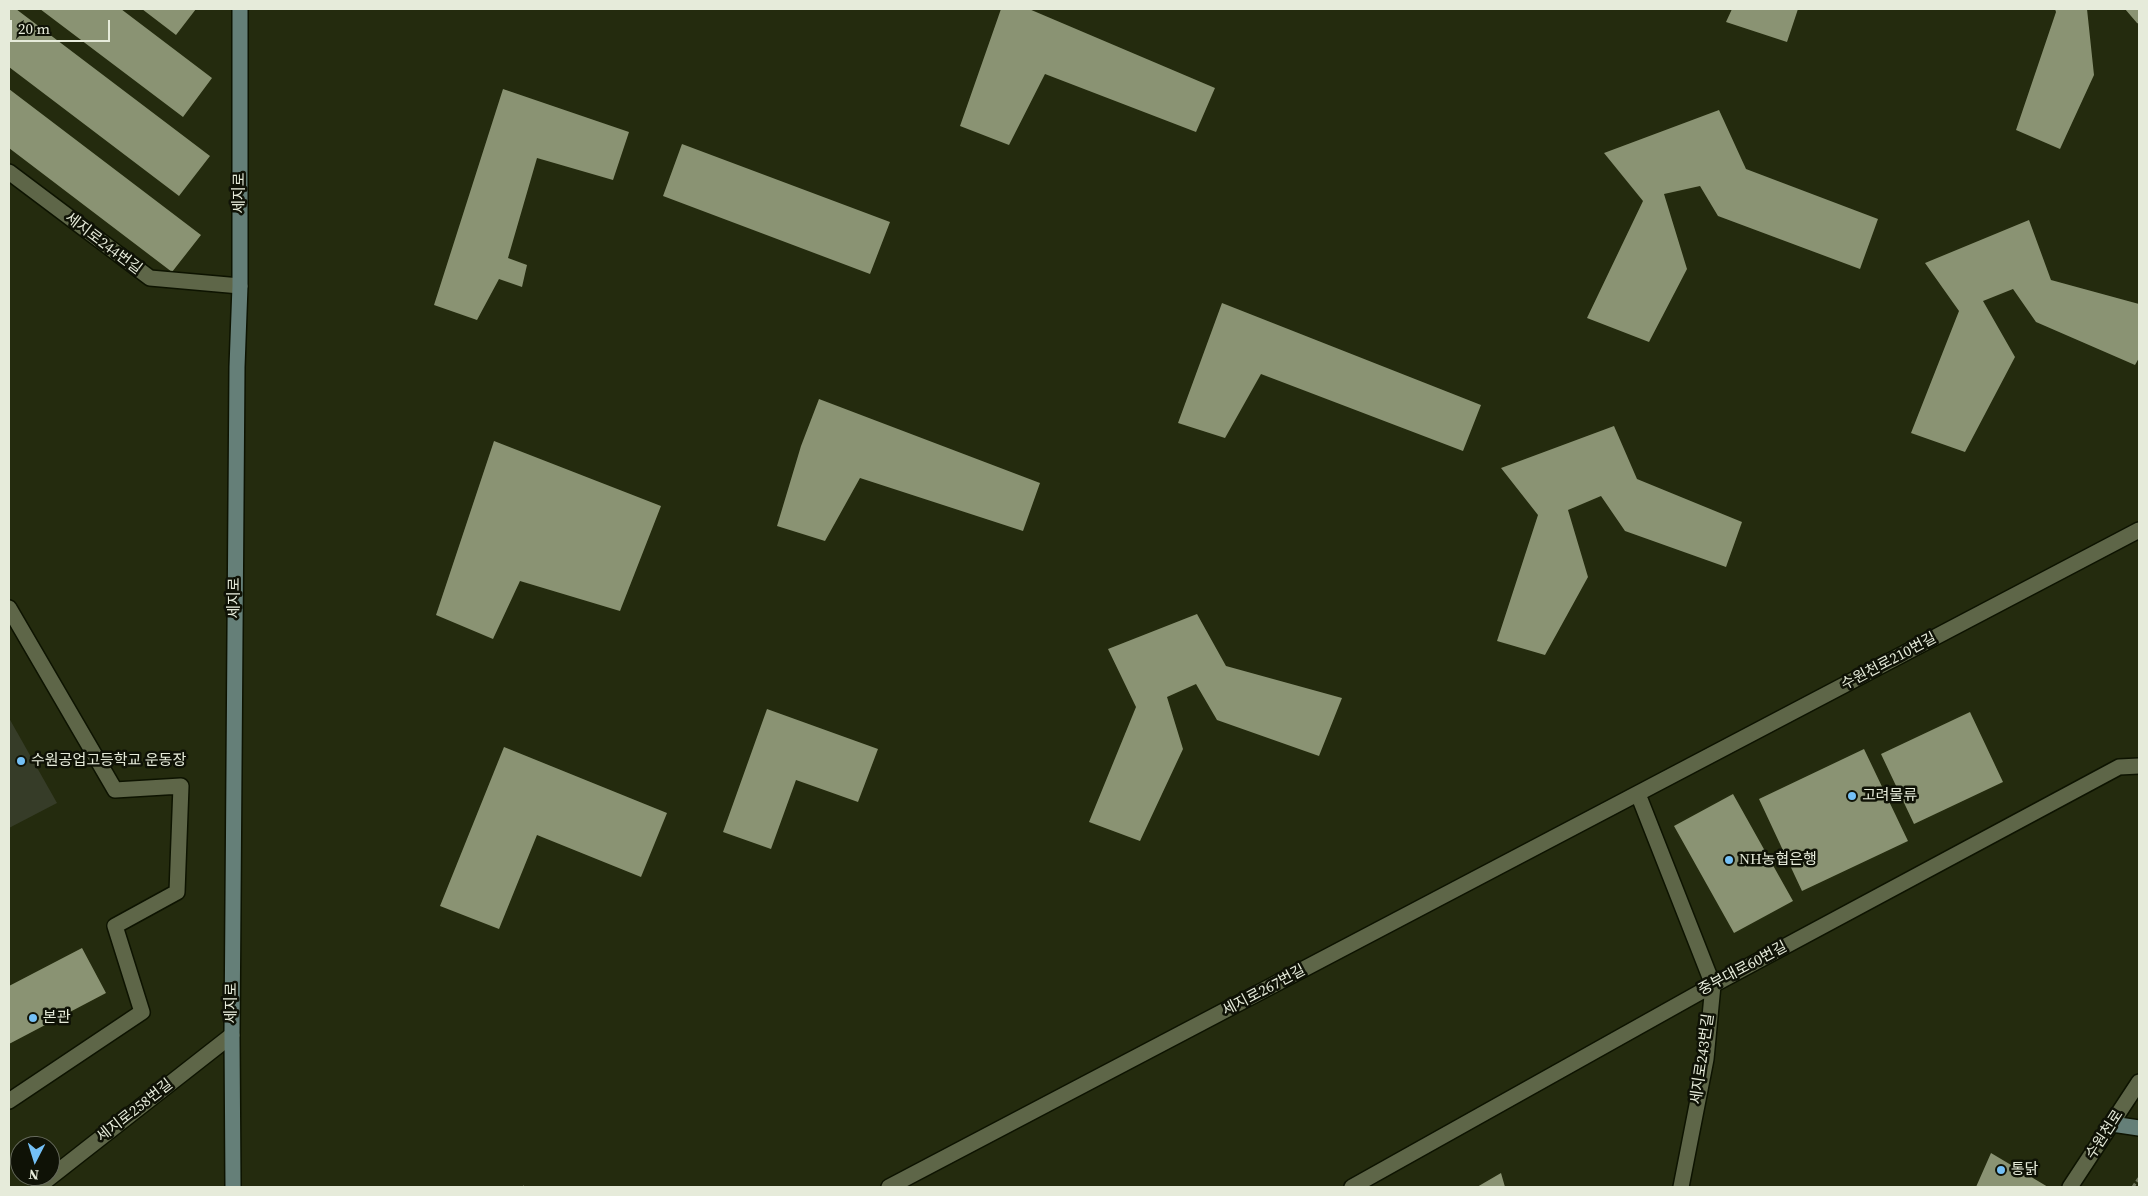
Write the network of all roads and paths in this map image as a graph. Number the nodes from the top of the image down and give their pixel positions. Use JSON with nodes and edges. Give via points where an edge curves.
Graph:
{"nodes":[{"id":1,"x":240,"y":9,"type":"edge"},
{"id":2,"x":9,"y":172,"type":"edge"},
{"id":3,"x":240,"y":286,"type":"junction"},
{"id":4,"x":2139,"y":530,"type":"edge"},
{"id":5,"x":9,"y":608,"type":"edge"},
{"id":6,"x":2139,"y":766,"type":"edge"},
{"id":7,"x":1638,"y":794,"type":"junction"},
{"id":8,"x":1713,"y":985,"type":"junction"},
{"id":9,"x":232,"y":1035,"type":"junction"},
{"id":10,"x":2139,"y":1082,"type":"edge"},
{"id":11,"x":9,"y":1101,"type":"edge"},
{"id":12,"x":2112,"y":1124,"type":"junction"},
{"id":13,"x":2139,"y":1128,"type":"edge"},
{"id":14,"x":2139,"y":1178,"type":"edge"},
{"id":15,"x":38,"y":1187,"type":"edge"},
{"id":16,"x":233,"y":1187,"type":"edge"},
{"id":17,"x":889,"y":1187,"type":"edge"},
{"id":18,"x":1352,"y":1187,"type":"edge"},
{"id":19,"x":1681,"y":1187,"type":"edge"},
{"id":20,"x":2070,"y":1187,"type":"edge"},
{"id":21,"x":2133,"y":1187,"type":"edge"}],
"edges":[{"from":1,"to":3,"type":"street","name":"세지로"},
{"from":2,"to":3,"type":"street","name":"세지로244번길","via":[[150,278]]},
{"from":3,"to":9,"type":"street","name":"세지로"},
{"from":4,"to":7,"type":"street","name":"수원천로210번길"},
{"from":5,"to":11,"type":"street","via":[[115,790],[181,786],[177,892],[115,926],[142,1012]]},
{"from":6,"to":8,"type":"street","name":"중부대로60번길","via":[[2119,768]]},
{"from":7,"to":8,"type":"street","name":"세지로243번길"},
{"from":7,"to":17,"type":"street","name":"세지로267번길"},
{"from":8,"to":18,"type":"street","name":"중부대로60번길"},
{"from":8,"to":19,"type":"street","name":"세지로243번길","via":[[1706,1059]]},
{"from":9,"to":15,"type":"street","name":"세지로258번길"},
{"from":9,"to":16,"type":"street","name":"세지로"},
{"from":10,"to":12,"type":"street","name":"수원천로"},
{"from":12,"to":13,"type":"street"},
{"from":12,"to":20,"type":"street","name":"수원천로"},
{"from":14,"to":21,"type":"path"}]}
